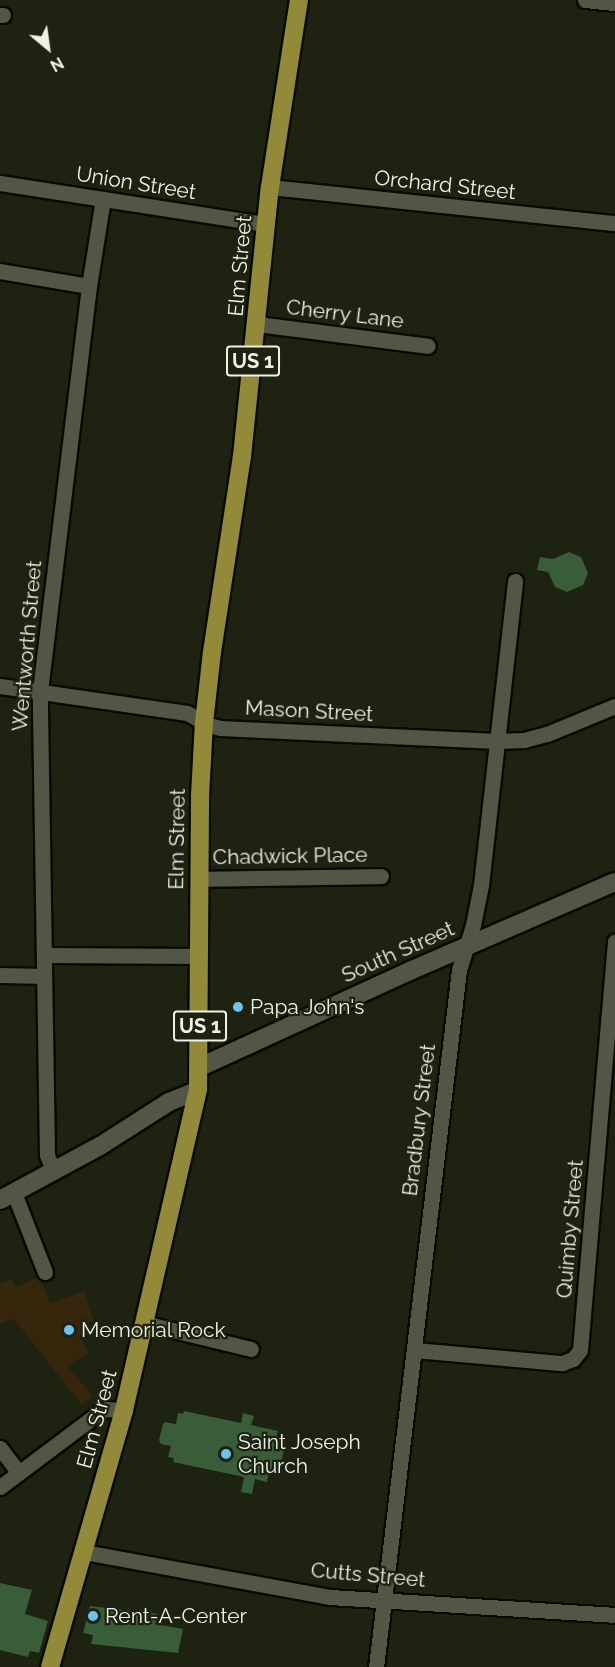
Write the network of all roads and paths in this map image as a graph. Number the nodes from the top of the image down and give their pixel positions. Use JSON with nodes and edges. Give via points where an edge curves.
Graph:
{"nodes":[{"id":1,"x":299,"y":0,"type":"edge"},
{"id":2,"x":585,"y":0,"type":"edge"},
{"id":3,"x":615,"y":3,"type":"edge"},
{"id":4,"x":0,"y":183,"type":"edge"},
{"id":5,"x":270,"y":187,"type":"junction"},
{"id":6,"x":103,"y":199,"type":"junction"},
{"id":7,"x":615,"y":223,"type":"edge"},
{"id":8,"x":266,"y":224,"type":"junction"},
{"id":9,"x":0,"y":271,"type":"edge"},
{"id":10,"x":89,"y":286,"type":"junction"},
{"id":11,"x":257,"y":324,"type":"junction"},
{"id":12,"x":428,"y":346,"type":"dead end"},
{"id":13,"x":515,"y":581,"type":"dead end"},
{"id":14,"x":0,"y":686,"type":"edge"},
{"id":15,"x":40,"y":691,"type":"junction"},
{"id":16,"x":615,"y":706,"type":"edge"},
{"id":17,"x":204,"y":723,"type":"junction"},
{"id":18,"x":497,"y":741,"type":"junction"},
{"id":19,"x":381,"y":876,"type":"dead end"},
{"id":20,"x":199,"y":879,"type":"junction"},
{"id":21,"x":614,"y":885,"type":"edge"},
{"id":22,"x":615,"y":941,"type":"edge"},
{"id":23,"x":465,"y":947,"type":"junction"},
{"id":24,"x":44,"y":955,"type":"junction"},
{"id":25,"x":199,"y":956,"type":"junction"},
{"id":26,"x":0,"y":975,"type":"edge"},
{"id":27,"x":44,"y":976,"type":"junction"},
{"id":28,"x":200,"y":1067,"type":"junction"},
{"id":29,"x":198,"y":1090,"type":"junction"},
{"id":30,"x":54,"y":1171,"type":"junction"},
{"id":31,"x":7,"y":1197,"type":"edge"},
{"id":32,"x":45,"y":1272,"type":"dead end"},
{"id":33,"x":144,"y":1323,"type":"junction"},
{"id":34,"x":251,"y":1349,"type":"dead end"},
{"id":35,"x":415,"y":1350,"type":"junction"},
{"id":36,"x":124,"y":1410,"type":"junction"},
{"id":37,"x":0,"y":1448,"type":"edge"},
{"id":38,"x":19,"y":1473,"type":"junction"},
{"id":39,"x":0,"y":1487,"type":"edge"},
{"id":40,"x":84,"y":1552,"type":"junction"},
{"id":41,"x":383,"y":1602,"type":"junction"},
{"id":42,"x":615,"y":1615,"type":"edge"},
{"id":43,"x":50,"y":1667,"type":"edge"},
{"id":44,"x":376,"y":1667,"type":"edge"}],
"edges":[{"from":1,"to":5,"type":"main road","name":"Elm Street","number":"US 1"},
{"from":2,"to":3,"type":"street"},
{"from":4,"to":6,"type":"street","name":"Union Street"},
{"from":5,"to":7,"type":"street","name":"Orchard Street"},
{"from":5,"to":8,"type":"main road","name":"Elm Street","number":"US 1"},
{"from":6,"to":8,"type":"street","name":"Union Street"},
{"from":6,"to":10,"type":"street","name":"Wentworth Street"},
{"from":8,"to":11,"type":"main road","name":"Elm Street","number":"US 1"},
{"from":9,"to":10,"type":"street"},
{"from":10,"to":15,"type":"street","name":"Wentworth Street"},
{"from":11,"to":12,"type":"street","name":"Cherry Lane"},
{"from":11,"to":17,"type":"main road","name":"Elm Street","number":"US 1"},
{"from":13,"to":18,"type":"street","name":"Bradbury Street"},
{"from":14,"to":15,"type":"street","name":"Mason Street"},
{"from":15,"to":17,"type":"street","name":"Mason Street","via":[[187,713]]},
{"from":15,"to":24,"type":"street","name":"Wentworth Street"},
{"from":16,"to":18,"type":"street","name":"Mason Street","via":[[547,734]]},
{"from":17,"to":18,"type":"street","name":"Mason Street","via":[[220,728]]},
{"from":17,"to":20,"type":"main road","name":"Elm Street","number":"US 1"},
{"from":18,"to":23,"type":"street","name":"Bradbury Street","via":[[481,885]]},
{"from":19,"to":20,"type":"street","name":"Chadwick Place"},
{"from":20,"to":25,"type":"main road","name":"Elm Street","number":"US 1"},
{"from":21,"to":23,"type":"street","name":"South Street"},
{"from":22,"to":35,"type":"street","name":"Quimby Street","via":[[580,1350],[562,1364]]},
{"from":23,"to":28,"type":"street","name":"South Street"},
{"from":23,"to":35,"type":"street","name":"Bradbury Street","via":[[454,1004]]},
{"from":24,"to":25,"type":"street"},
{"from":24,"to":27,"type":"street","name":"Wentworth Street"},
{"from":25,"to":28,"type":"main road","name":"Elm Street","number":"US 1"},
{"from":26,"to":27,"type":"street"},
{"from":27,"to":30,"type":"street","name":"Wentworth Street","via":[[47,1155]]},
{"from":28,"to":29,"type":"main road","name":"Elm Street","number":"US 1"},
{"from":29,"to":30,"type":"street","via":[[169,1102]]},
{"from":29,"to":33,"type":"main road","name":"Elm Street","number":"US 1"},
{"from":30,"to":31,"type":"street"},
{"from":31,"to":32,"type":"street"},
{"from":33,"to":34,"type":"street"},
{"from":33,"to":36,"type":"main road","name":"Elm Street","number":"US 1"},
{"from":35,"to":41,"type":"street","name":"Bradbury Street"},
{"from":36,"to":38,"type":"street","via":[[100,1412]]},
{"from":36,"to":40,"type":"main road","name":"Elm Street","number":"US 1"},
{"from":37,"to":38,"type":"street"},
{"from":38,"to":39,"type":"street"},
{"from":40,"to":41,"type":"street","name":"Cutts Street","via":[[330,1597]]},
{"from":40,"to":43,"type":"main road","name":"Elm Street","number":"US 1"},
{"from":41,"to":42,"type":"street","name":"Cutts Street","via":[[401,1600]]},
{"from":41,"to":44,"type":"street","name":"Bradbury Street"}]}
